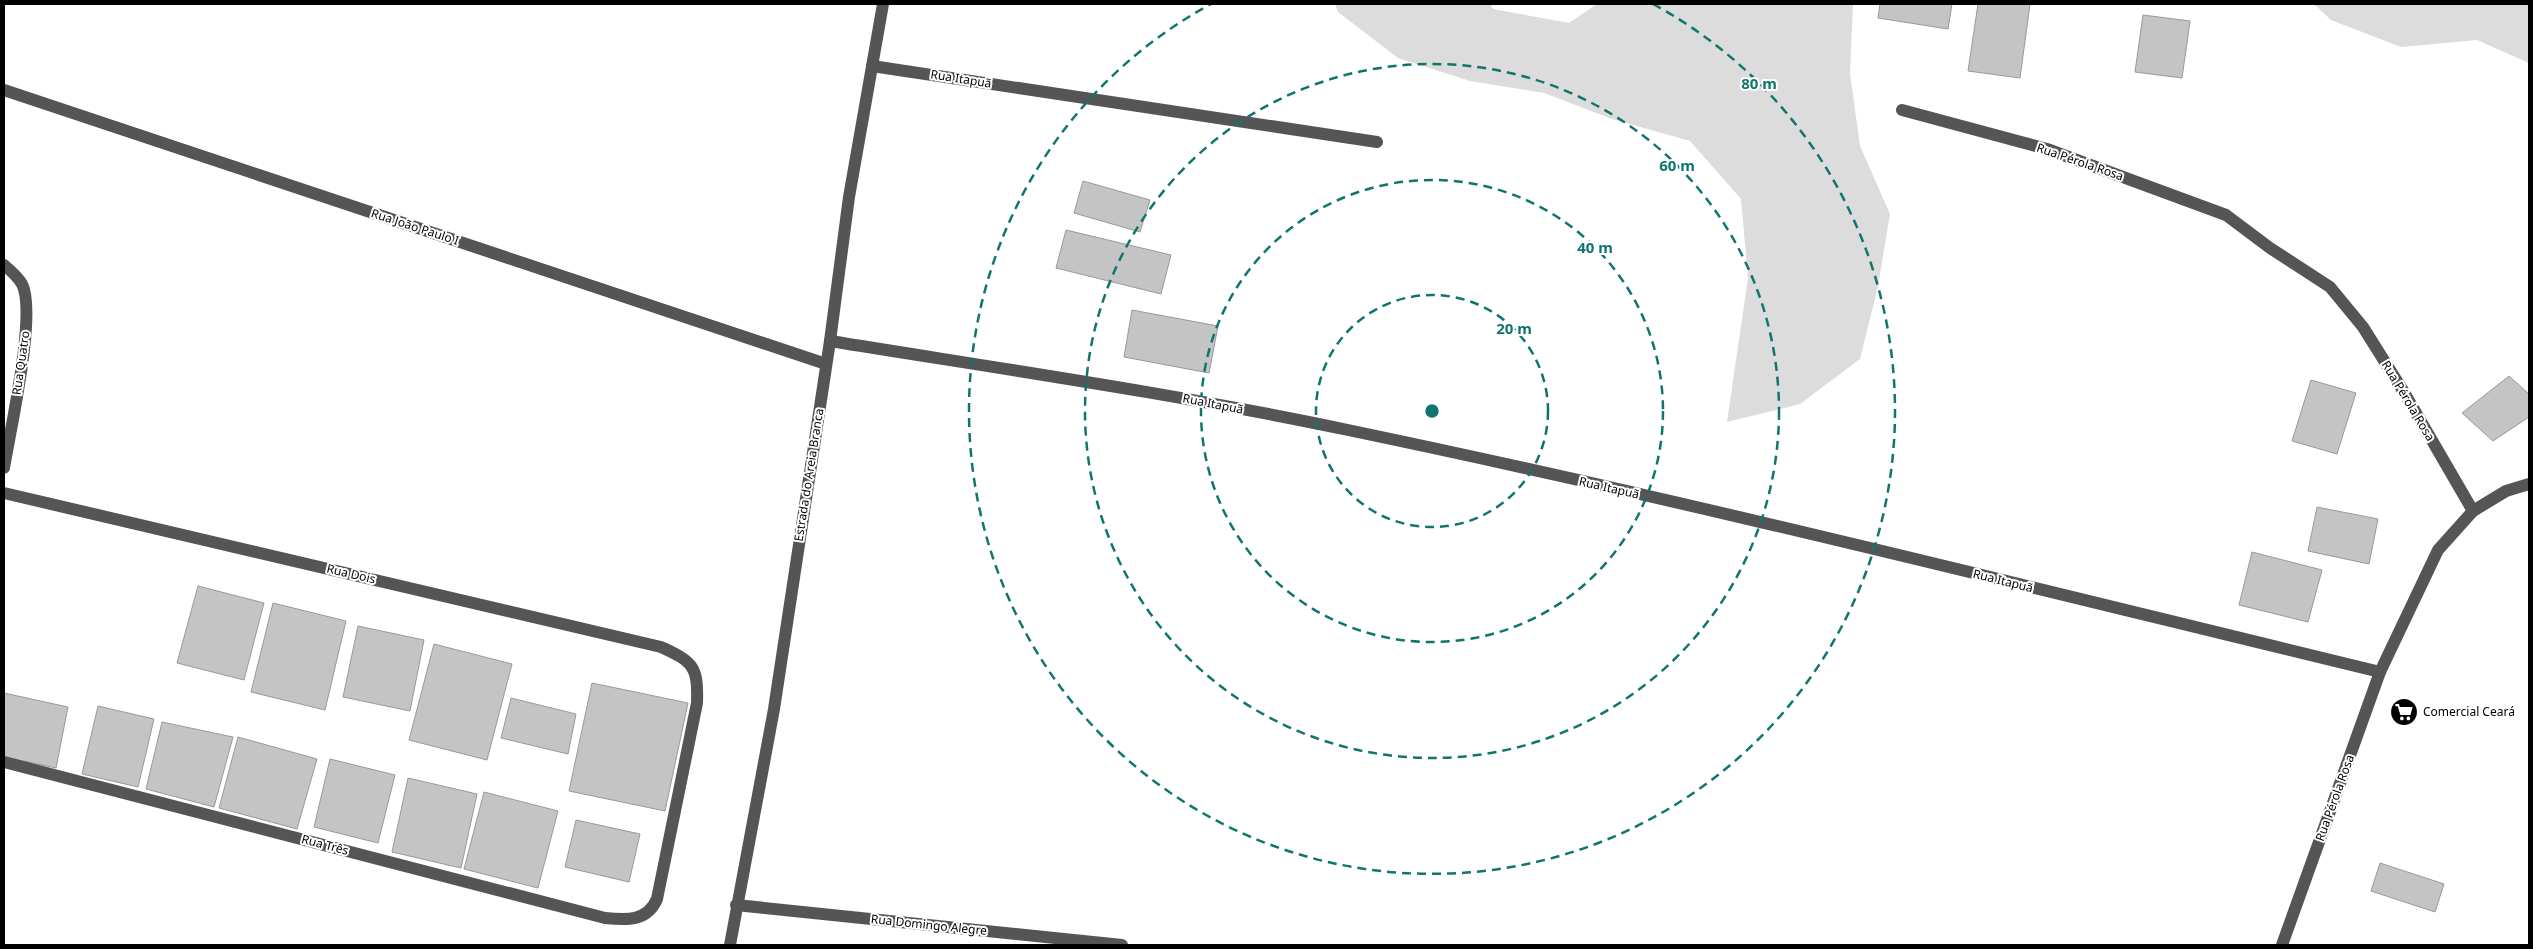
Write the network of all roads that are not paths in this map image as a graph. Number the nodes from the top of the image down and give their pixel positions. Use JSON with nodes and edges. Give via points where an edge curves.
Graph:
{"nodes":[{"id":1,"x":883,"y":4,"type":"edge"},
{"id":2,"x":872,"y":66,"type":"junction"},
{"id":3,"x":4,"y":90,"type":"edge"},
{"id":4,"x":1902,"y":110,"type":"dead end"},
{"id":5,"x":1377,"y":142,"type":"dead end"},
{"id":6,"x":4,"y":264,"type":"edge"},
{"id":7,"x":830,"y":341,"type":"junction"},
{"id":8,"x":826,"y":364,"type":"junction"},
{"id":9,"x":4,"y":468,"type":"edge"},
{"id":10,"x":2529,"y":484,"type":"edge"},
{"id":11,"x":4,"y":493,"type":"edge"},
{"id":12,"x":2473,"y":511,"type":"junction"},
{"id":13,"x":2380,"y":672,"type":"junction"},
{"id":14,"x":4,"y":762,"type":"edge"},
{"id":15,"x":736,"y":905,"type":"junction"},
{"id":16,"x":646,"y":914,"type":"joint"},
{"id":17,"x":730,"y":945,"type":"edge"},
{"id":18,"x":1122,"y":945,"type":"edge"},
{"id":19,"x":2282,"y":945,"type":"edge"}],
"edges":[{"from":1,"to":2,"type":"street","name":"Estrada do Areia Branca"},
{"from":2,"to":5,"type":"street","name":"Rua Itapuã"},
{"from":2,"to":7,"type":"street","name":"Estrada do Areia Branca","via":[[849,197]]},
{"from":3,"to":8,"type":"street","name":"Rua João Paulo I"},
{"from":4,"to":12,"type":"street","name":"Rua Pérola Rosa","via":[[2048,149],[2226,215],[2330,288],[2363,327],[2406,394]]},
{"from":6,"to":9,"type":"street","name":"Rua Quatro","via":[[22,284],[27,305],[25,342]]},
{"from":7,"to":8,"type":"street","name":"Estrada do Areia Branca"},
{"from":7,"to":13,"type":"street","name":"Rua Itapuã","via":[[1171,396],[1347,430],[1958,570]]},
{"from":8,"to":15,"type":"street","name":"Estrada do Areia Branca","via":[[774,709]]},
{"from":10,"to":12,"type":"street","via":[[2506,491]]},
{"from":11,"to":16,"type":"street","name":"Rua Dois","via":[[661,647],[687,660],[697,674],[697,703],[659,892],[653,909]]},
{"from":12,"to":13,"type":"street","name":"Rua Pérola Rosa","via":[[2438,550]]},
{"from":13,"to":19,"type":"street","name":"Rua Pérola Rosa"},
{"from":14,"to":16,"type":"street","name":"Rua Três","via":[[605,918],[639,918]]},
{"from":15,"to":17,"type":"street","name":"Estrada do Areia Branca"},
{"from":15,"to":18,"type":"street","name":"Rua Domingo Alegre"}]}
